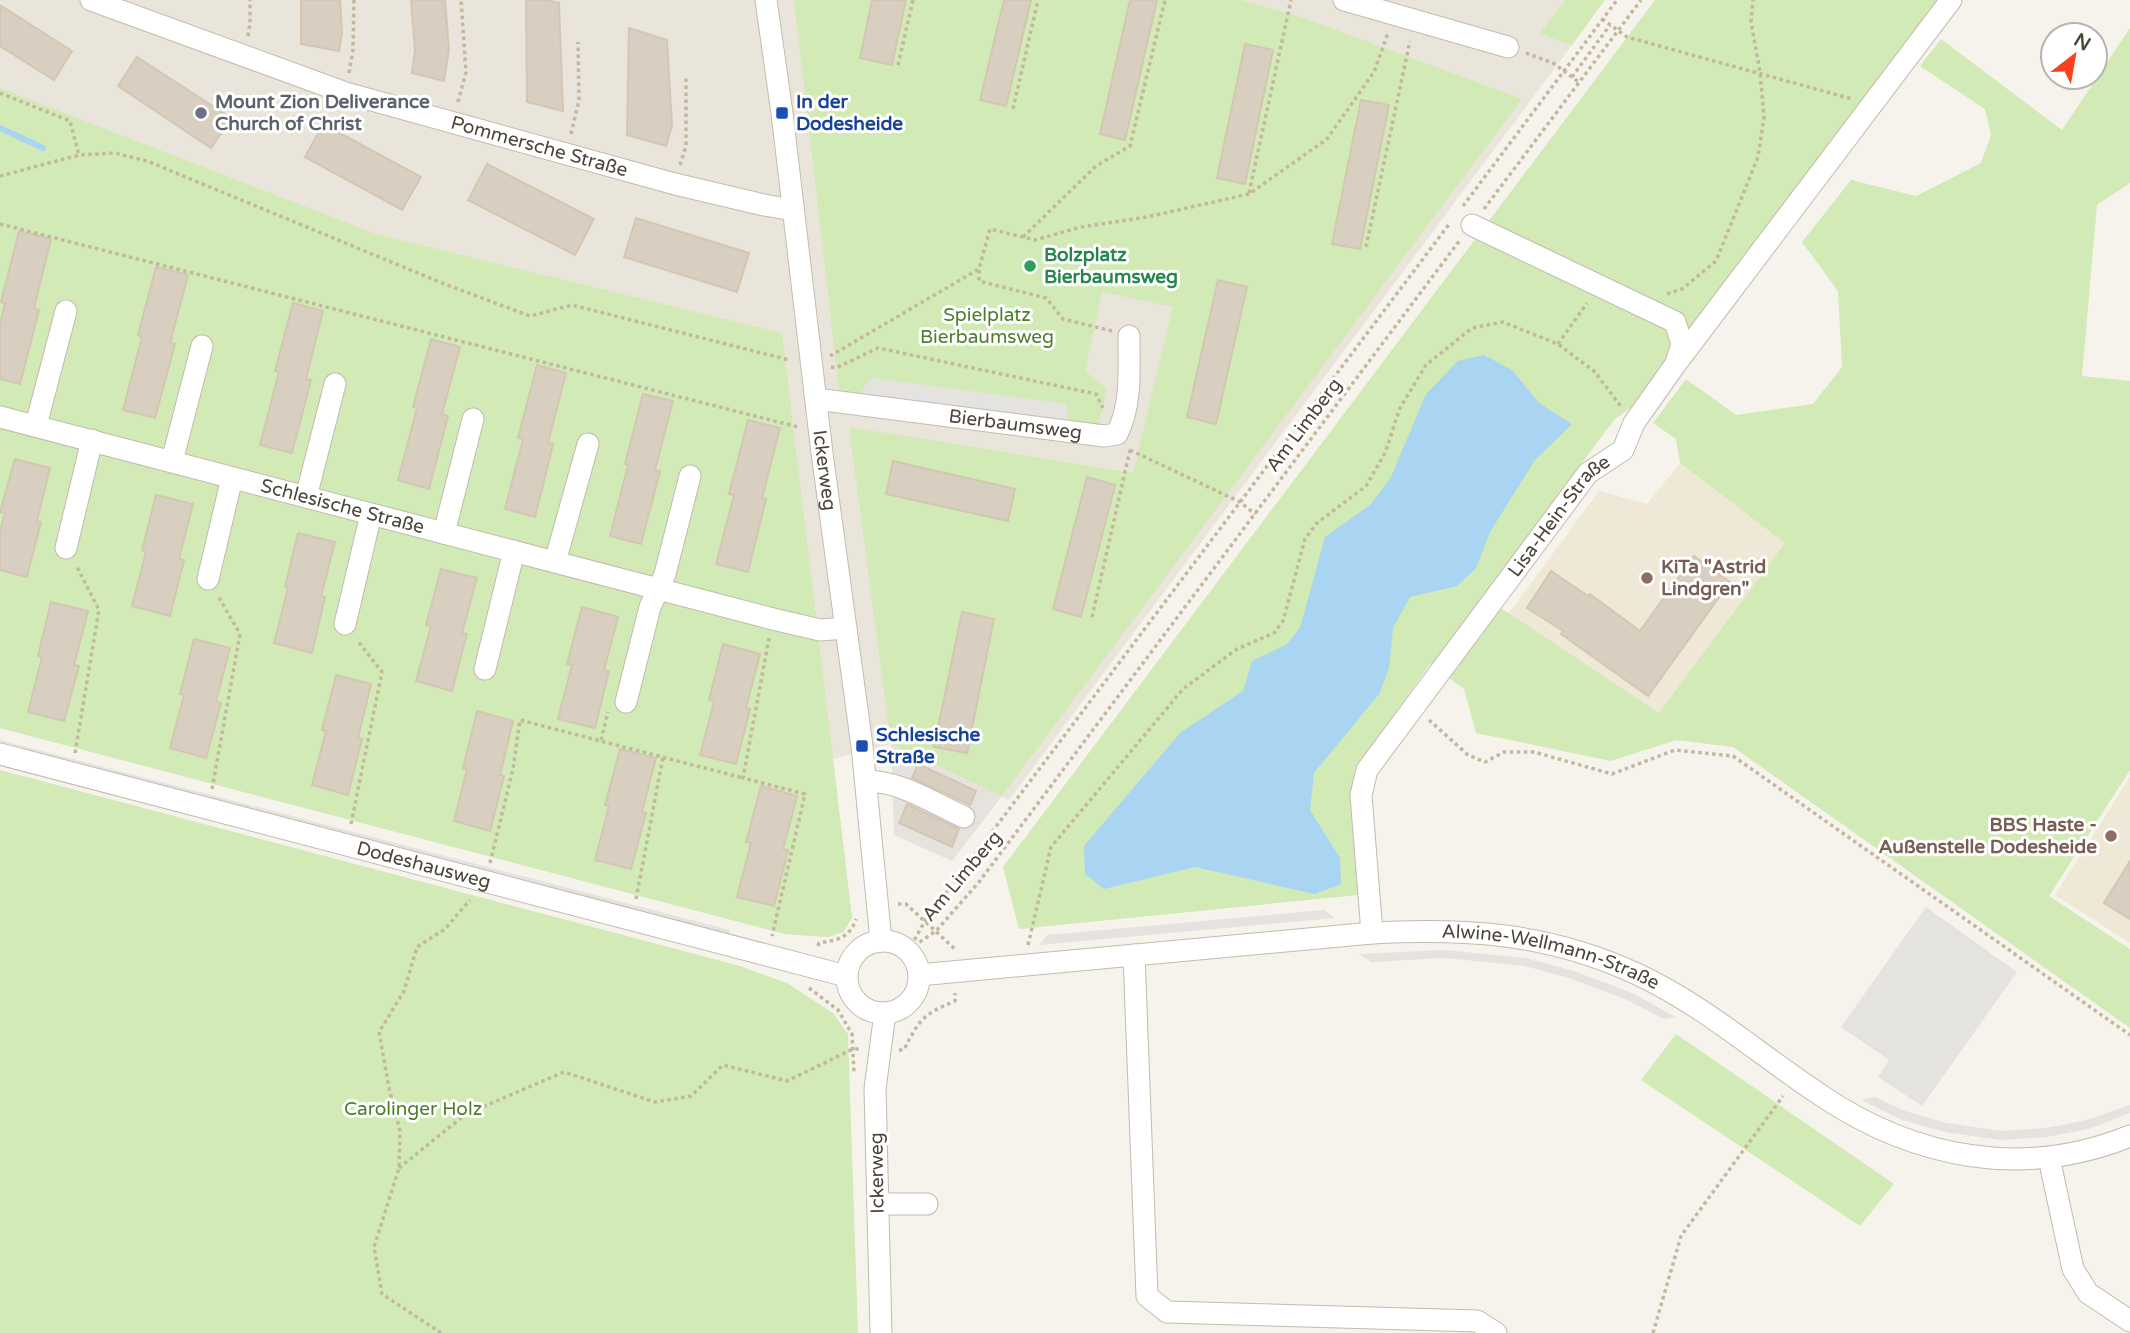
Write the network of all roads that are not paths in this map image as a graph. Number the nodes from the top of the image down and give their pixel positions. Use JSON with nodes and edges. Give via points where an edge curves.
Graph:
{"nodes":[{"id":1,"x":91,"y":0,"type":"edge"},
{"id":2,"x":766,"y":0,"type":"edge"},
{"id":3,"x":1344,"y":0,"type":"edge"},
{"id":4,"x":1951,"y":0,"type":"edge"},
{"id":5,"x":1508,"y":47,"type":"road end"},
{"id":6,"x":793,"y":210,"type":"junction"},
{"id":7,"x":1472,"y":225,"type":"road end"},
{"id":8,"x":66,"y":311,"type":"dead end"},
{"id":9,"x":1129,"y":336,"type":"road end"},
{"id":10,"x":202,"y":346,"type":"dead end"},
{"id":11,"x":1675,"y":365,"type":"junction"},
{"id":12,"x":335,"y":384,"type":"dead end"},
{"id":13,"x":816,"y":399,"type":"junction"},
{"id":14,"x":0,"y":416,"type":"edge"},
{"id":15,"x":473,"y":419,"type":"dead end"},
{"id":16,"x":36,"y":425,"type":"junction"},
{"id":17,"x":92,"y":440,"type":"junction"},
{"id":18,"x":588,"y":444,"type":"dead end"},
{"id":19,"x":172,"y":461,"type":"junction"},
{"id":20,"x":690,"y":476,"type":"dead end"},
{"id":21,"x":232,"y":478,"type":"junction"},
{"id":22,"x":306,"y":497,"type":"junction"},
{"id":23,"x":372,"y":514,"type":"junction"},
{"id":24,"x":444,"y":533,"type":"junction"},
{"id":25,"x":66,"y":548,"type":"road end"},
{"id":26,"x":514,"y":551,"type":"junction"},
{"id":27,"x":555,"y":562,"type":"junction"},
{"id":28,"x":208,"y":579,"type":"road end"},
{"id":29,"x":658,"y":590,"type":"junction"},
{"id":30,"x":345,"y":624,"type":"road end"},
{"id":31,"x":846,"y":628,"type":"junction"},
{"id":32,"x":485,"y":669,"type":"dead end"},
{"id":33,"x":626,"y":702,"type":"dead end"},
{"id":34,"x":0,"y":754,"type":"edge"},
{"id":35,"x":866,"y":781,"type":"junction"},
{"id":36,"x":964,"y":817,"type":"dead end"},
{"id":37,"x":1372,"y":933,"type":"junction"},
{"id":38,"x":881,"y":941,"type":"junction"},
{"id":39,"x":1134,"y":955,"type":"junction"},
{"id":40,"x":919,"y":975,"type":"junction"},
{"id":41,"x":846,"y":976,"type":"junction"},
{"id":42,"x":885,"y":1013,"type":"junction"},
{"id":43,"x":2130,"y":1136,"type":"edge"},
{"id":44,"x":2049,"y":1158,"type":"junction"},
{"id":45,"x":878,"y":1204,"type":"junction"},
{"id":46,"x":927,"y":1204,"type":"dead end"},
{"id":47,"x":2130,"y":1321,"type":"edge"},
{"id":48,"x":881,"y":1333,"type":"edge"},
{"id":49,"x":1496,"y":1333,"type":"edge"}],
"edges":[{"from":1,"to":6,"type":"street","name":"Pommersche Straße","via":[[346,93],[675,184]]},
{"from":2,"to":6,"type":"street","name":"Ickerweg"},
{"from":3,"to":5,"type":"street"},
{"from":4,"to":11,"type":"street","name":"Lisa-Hein-Straße"},
{"from":6,"to":13,"type":"street","name":"Ickerweg"},
{"from":7,"to":11,"type":"street","via":[[1675,322],[1682,344]]},
{"from":8,"to":16,"type":"street"},
{"from":9,"to":13,"type":"street","name":"Bierbaumsweg","via":[[1128,397],[1117,435]]},
{"from":10,"to":19,"type":"street"},
{"from":11,"to":37,"type":"street","name":"Lisa-Hein-Straße","via":[[1634,423],[1623,450],[1588,473],[1367,770],[1361,796]]},
{"from":12,"to":22,"type":"street"},
{"from":13,"to":31,"type":"street","name":"Ickerweg"},
{"from":14,"to":16,"type":"street","name":"Schlesische Straße"},
{"from":15,"to":24,"type":"street"},
{"from":16,"to":17,"type":"street","name":"Schlesische Straße"},
{"from":17,"to":19,"type":"street","name":"Schlesische Straße"},
{"from":17,"to":25,"type":"street"},
{"from":18,"to":27,"type":"street"},
{"from":19,"to":21,"type":"street","name":"Schlesische Straße"},
{"from":20,"to":29,"type":"street"},
{"from":21,"to":22,"type":"street","name":"Schlesische Straße"},
{"from":21,"to":28,"type":"street"},
{"from":22,"to":23,"type":"street","name":"Schlesische Straße"},
{"from":23,"to":24,"type":"street","name":"Schlesische Straße"},
{"from":23,"to":30,"type":"street"},
{"from":24,"to":26,"type":"street","name":"Schlesische Straße"},
{"from":26,"to":27,"type":"street","name":"Schlesische Straße"},
{"from":26,"to":32,"type":"street"},
{"from":27,"to":29,"type":"street","name":"Schlesische Straße"},
{"from":29,"to":31,"type":"street","name":"Schlesische Straße","via":[[820,630]]},
{"from":29,"to":33,"type":"street"},
{"from":31,"to":35,"type":"street","name":"Ickerweg"},
{"from":34,"to":41,"type":"street","name":"Dodeshausweg","via":[[487,872]]},
{"from":35,"to":36,"type":"street","via":[[896,786]]},
{"from":35,"to":38,"type":"street","name":"Ickerweg"},
{"from":37,"to":39,"type":"street","name":"Alwine-Wellmann-Straße"},
{"from":37,"to":44,"type":"street","name":"Alwine-Wellmann-Straße","via":[[1499,933],[1566,947],[1635,973],[1695,1004],[1796,1078],[1877,1129],[1932,1149],[1988,1159]]},
{"from":38,"to":40,"type":"street","via":[[908,950]]},
{"from":38,"to":41,"type":"street","via":[[863,946]]},
{"from":39,"to":40,"type":"street","name":"Alwine-Wellmann-Straße"},
{"from":39,"to":49,"type":"street","via":[[1147,1296],[1167,1312],[1477,1321]]},
{"from":40,"to":42,"type":"street","via":[[915,995],[907,1004]]},
{"from":41,"to":42,"type":"street","via":[[854,999],[873,1012]]},
{"from":42,"to":45,"type":"street","name":"Ickerweg","via":[[875,1089]]},
{"from":43,"to":44,"type":"street","name":"Alwine-Wellmann-Straße"},
{"from":44,"to":47,"type":"street","via":[[2073,1269],[2088,1293]]},
{"from":45,"to":46,"type":"street"},
{"from":45,"to":48,"type":"street","name":"Ickerweg"}]}
